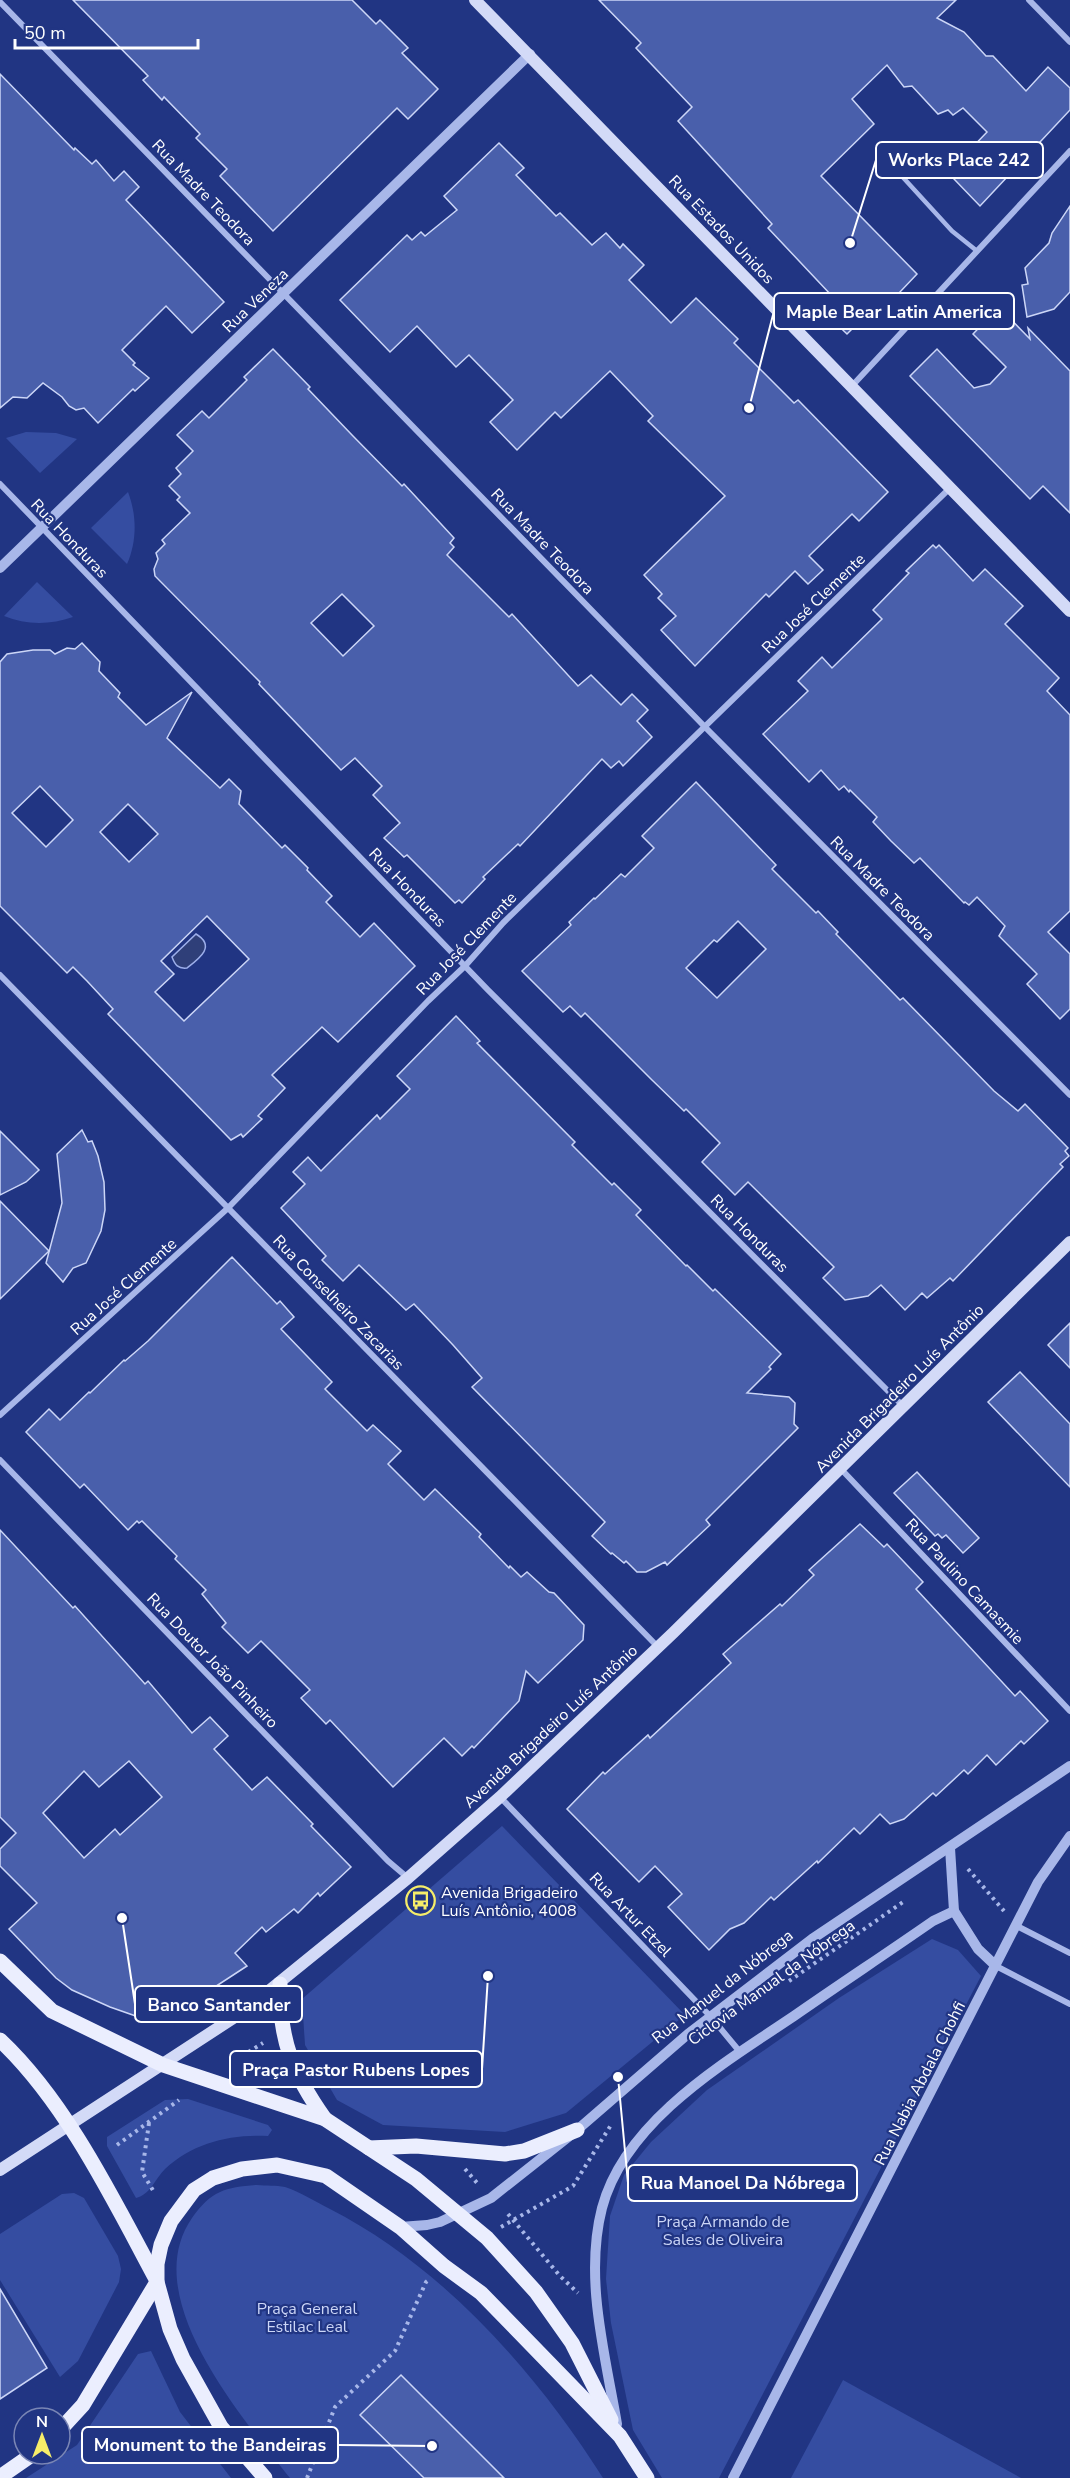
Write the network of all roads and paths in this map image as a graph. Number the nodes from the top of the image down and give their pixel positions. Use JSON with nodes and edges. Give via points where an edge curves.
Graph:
{"nodes":[{"id":1,"x":475,"y":0,"type":"edge"},
{"id":2,"x":1029,"y":0,"type":"edge"},
{"id":3,"x":0,"y":2,"type":"edge"},
{"id":4,"x":1070,"y":42,"type":"edge"},
{"id":5,"x":530,"y":54,"type":"junction"},
{"id":6,"x":1070,"y":151,"type":"edge"},
{"id":7,"x":888,"y":161,"type":"dead end"},
{"id":8,"x":977,"y":251,"type":"junction"},
{"id":9,"x":283,"y":294,"type":"junction"},
{"id":10,"x":851,"y":387,"type":"junction"},
{"id":11,"x":0,"y":484,"type":"edge"},
{"id":12,"x":950,"y":488,"type":"junction"},
{"id":13,"x":42,"y":528,"type":"junction"},
{"id":14,"x":0,"y":568,"type":"edge"},
{"id":15,"x":1070,"y":611,"type":"edge"},
{"id":16,"x":705,"y":727,"type":"junction"},
{"id":17,"x":465,"y":966,"type":"junction"},
{"id":18,"x":0,"y":975,"type":"edge"},
{"id":19,"x":1070,"y":1095,"type":"edge"},
{"id":20,"x":228,"y":1208,"type":"junction"},
{"id":21,"x":1070,"y":1242,"type":"edge"},
{"id":22,"x":903,"y":1406,"type":"junction"},
{"id":23,"x":0,"y":1415,"type":"edge"},
{"id":24,"x":0,"y":1460,"type":"edge"},
{"id":25,"x":841,"y":1469,"type":"junction"},
{"id":26,"x":658,"y":1647,"type":"junction"},
{"id":27,"x":1070,"y":1711,"type":"edge"},
{"id":28,"x":1070,"y":1766,"type":"edge"},
{"id":29,"x":500,"y":1797,"type":"junction"},
{"id":30,"x":1070,"y":1836,"type":"edge"},
{"id":31,"x":950,"y":1848,"type":"junction"},
{"id":32,"x":951,"y":1869,"type":"junction"},
{"id":33,"x":408,"y":1878,"type":"junction"},
{"id":34,"x":912,"y":1896,"type":"dead end"},
{"id":35,"x":954,"y":1911,"type":"junction"},
{"id":36,"x":1015,"y":1925,"type":"junction"},
{"id":37,"x":1070,"y":1953,"type":"edge"},
{"id":38,"x":0,"y":1961,"type":"edge"},
{"id":39,"x":996,"y":1966,"type":"junction"},
{"id":40,"x":280,"y":1984,"type":"junction"},
{"id":41,"x":784,"y":1985,"type":"dead end"},
{"id":42,"x":1070,"y":2004,"type":"edge"},
{"id":43,"x":711,"y":2017,"type":"junction"},
{"id":44,"x":0,"y":2040,"type":"edge"},
{"id":45,"x":263,"y":2043,"type":"dead end"},
{"id":46,"x":740,"y":2052,"type":"junction"},
{"id":47,"x":243,"y":2054,"type":"dead end"},
{"id":48,"x":163,"y":2065,"type":"junction"},
{"id":49,"x":179,"y":2100,"type":"dead end"},
{"id":50,"x":325,"y":2119,"type":"junction"},
{"id":51,"x":149,"y":2122,"type":"junction"},
{"id":52,"x":613,"y":2122,"type":"dead end"},
{"id":53,"x":68,"y":2126,"type":"junction"},
{"id":54,"x":577,"y":2130,"type":"junction"},
{"id":55,"x":117,"y":2145,"type":"dead end"},
{"id":56,"x":369,"y":2148,"type":"junction"},
{"id":57,"x":464,"y":2169,"type":"dead end"},
{"id":58,"x":0,"y":2170,"type":"edge"},
{"id":59,"x":478,"y":2184,"type":"dead end"},
{"id":60,"x":154,"y":2192,"type":"dead end"},
{"id":61,"x":460,"y":2214,"type":"junction"},
{"id":62,"x":508,"y":2214,"type":"dead end"},
{"id":63,"x":512,"y":2219,"type":"junction"},
{"id":64,"x":400,"y":2227,"type":"junction"},
{"id":65,"x":444,"y":2266,"type":"junction"},
{"id":66,"x":157,"y":2282,"type":"junction"},
{"id":67,"x":578,"y":2293,"type":"dead end"},
{"id":68,"x":72,"y":2417,"type":"edge"},
{"id":69,"x":620,"y":2436,"type":"junction"},
{"id":70,"x":16,"y":2466,"type":"edge"},
{"id":71,"x":0,"y":2477,"type":"edge"},
{"id":72,"x":265,"y":2478,"type":"edge"},
{"id":73,"x":307,"y":2478,"type":"edge"},
{"id":74,"x":647,"y":2478,"type":"edge"},
{"id":75,"x":733,"y":2478,"type":"edge"}],
"edges":[{"from":1,"to":5,"type":"main road","name":"Rua Estados Unidos"},
{"from":2,"to":4,"type":"street"},
{"from":3,"to":9,"type":"street","name":"Rua Madre Teodora"},
{"from":5,"to":9,"type":"street","name":"Rua Veneza"},
{"from":5,"to":10,"type":"main road","name":"Rua Estados Unidos"},
{"from":6,"to":8,"type":"street"},
{"from":7,"to":8,"type":"lane","via":[[952,231]]},
{"from":8,"to":10,"type":"street"},
{"from":9,"to":13,"type":"street","name":"Rua Veneza"},
{"from":9,"to":16,"type":"street","name":"Rua Madre Teodora"},
{"from":10,"to":12,"type":"main road","name":"Rua Estados Unidos"},
{"from":11,"to":13,"type":"street","name":"Rua Honduras"},
{"from":12,"to":15,"type":"main road","name":"Rua Estados Unidos"},
{"from":12,"to":16,"type":"street","name":"Rua José Clemente"},
{"from":13,"to":14,"type":"street","name":"Rua Veneza"},
{"from":13,"to":17,"type":"street","name":"Rua Honduras"},
{"from":16,"to":17,"type":"street","name":"Rua José Clemente","via":[[503,923]]},
{"from":16,"to":19,"type":"street","name":"Rua Madre Teodora"},
{"from":17,"to":20,"type":"street","name":"Rua José Clemente"},
{"from":17,"to":22,"type":"street","name":"Rua Honduras"},
{"from":18,"to":20,"type":"street","name":"Rua Conselheiro Zacarias"},
{"from":20,"to":23,"type":"street","name":"Rua José Clemente"},
{"from":20,"to":26,"type":"street","name":"Rua Conselheiro Zacarias"},
{"from":21,"to":22,"type":"main road","name":"Avenida Brigadeiro Luís Antônio"},
{"from":22,"to":25,"type":"main road","name":"Avenida Brigadeiro Luís Antônio"},
{"from":24,"to":33,"type":"street","name":"Rua Doutor João Pinheiro"},
{"from":25,"to":26,"type":"main road","name":"Avenida Brigadeiro Luís Antônio"},
{"from":25,"to":27,"type":"street","name":"Rua Paulino Camasmie"},
{"from":26,"to":29,"type":"main road","name":"Avenida Brigadeiro Luís Antônio"},
{"from":28,"to":31,"type":"street","name":"Rua Manuel da Nóbrega"},
{"from":29,"to":33,"type":"main road","name":"Avenida Brigadeiro Luís Antônio"},
{"from":29,"to":43,"type":"street","name":"Rua Artur Etzel"},
{"from":30,"to":36,"type":"street","via":[[1038,1882]]},
{"from":31,"to":32,"type":"street"},
{"from":31,"to":43,"type":"street","name":"Rua Manuel da Nóbrega","via":[[812,1939]]},
{"from":32,"to":35,"type":"street"},
{"from":32,"to":36,"type":"path","via":[[962,1861]]},
{"from":33,"to":40,"type":"main road","name":"Avenida Brigadeiro Luís Antônio"},
{"from":34,"to":41,"type":"path","name":"Ciclovia Manual da Nóbrega"},
{"from":35,"to":39,"type":"street","via":[[978,1949]]},
{"from":35,"to":46,"type":"street","via":[[933,1921]]},
{"from":36,"to":37,"type":"street"},
{"from":36,"to":39,"type":"street","name":"Rua Nabia Abdala Chohfi"},
{"from":38,"to":48,"type":"main road","via":[[52,2010]]},
{"from":39,"to":42,"type":"street"},
{"from":39,"to":75,"type":"street","name":"Rua Nabia Abdala Chohfi"},
{"from":40,"to":48,"type":"main road","name":"Avenida Brigadeiro Luís Antônio"},
{"from":40,"to":50,"type":"main road","via":[[279,2008],[288,2054],[297,2076]]},
{"from":43,"to":46,"type":"street","name":"Rua Artur Etzel"},
{"from":43,"to":54,"type":"street","name":"Rua Manuel da Nóbrega"},
{"from":44,"to":53,"type":"main road","via":[[26,2065]]},
{"from":45,"to":47,"type":"path"},
{"from":46,"to":69,"type":"street","via":[[702,2079],[652,2124],[617,2168],[602,2208],[596,2252],[596,2303]]},
{"from":48,"to":50,"type":"main road"},
{"from":48,"to":53,"type":"main road","name":"Avenida Brigadeiro Luís Antônio"},
{"from":49,"to":51,"type":"path"},
{"from":50,"to":56,"type":"main road"},
{"from":51,"to":55,"type":"path"},
{"from":51,"to":60,"type":"path","via":[[142,2172]]},
{"from":52,"to":63,"type":"path","via":[[573,2186]]},
{"from":53,"to":58,"type":"main road","name":"Avenida Brigadeiro Luís Antônio"},
{"from":53,"to":66,"type":"main road"},
{"from":54,"to":56,"type":"main road","via":[[524,2151],[505,2154],[416,2146]]},
{"from":54,"to":61,"type":"street","name":"Rua Manuel da Nóbrega","via":[[492,2198]]},
{"from":56,"to":61,"type":"main road"},
{"from":57,"to":59,"type":"path"},
{"from":61,"to":64,"type":"street","name":"Rua Manuel da Nóbrega","via":[[427,2225]]},
{"from":61,"to":69,"type":"main road","via":[[536,2292],[572,2343]]},
{"from":62,"to":63,"type":"path"},
{"from":63,"to":67,"type":"path"},
{"from":64,"to":65,"type":"main road"},
{"from":64,"to":66,"type":"main road","via":[[326,2176],[277,2165],[242,2169],[213,2178],[194,2190],[168,2227],[161,2245]]},
{"from":65,"to":69,"type":"main road","via":[[481,2293]]},
{"from":65,"to":73,"type":"path","via":[[426,2282],[395,2351],[335,2408]]},
{"from":66,"to":68,"type":"main road"},
{"from":66,"to":72,"type":"main road","via":[[183,2359],[222,2427]]},
{"from":69,"to":74,"type":"main road"},
{"from":70,"to":71,"type":"main road"}]}
